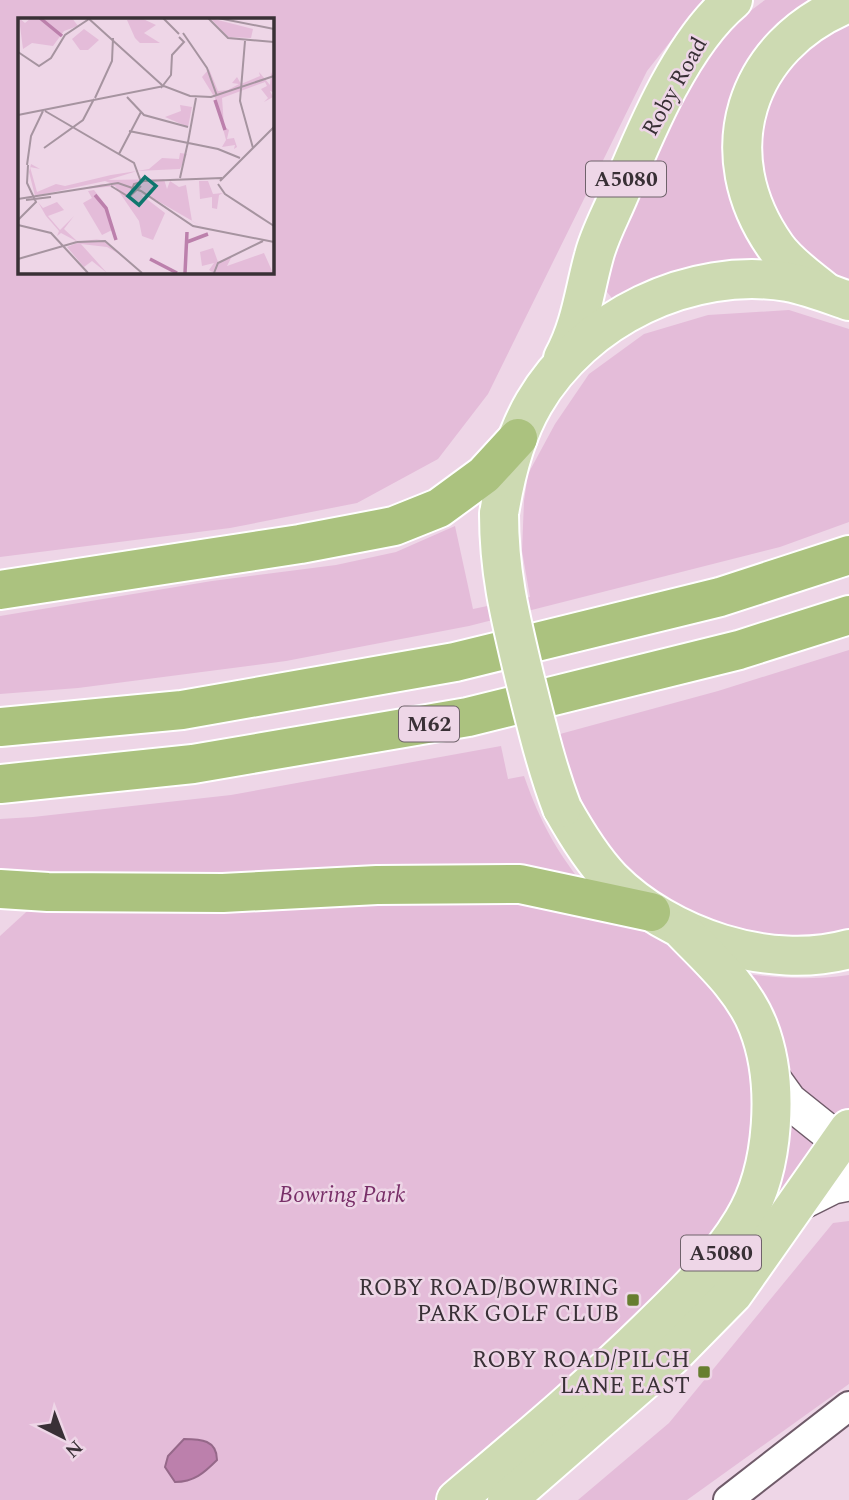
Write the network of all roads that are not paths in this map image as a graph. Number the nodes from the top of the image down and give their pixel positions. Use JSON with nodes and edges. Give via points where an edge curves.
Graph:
{"nodes":[{"id":1,"x":733,"y":0,"type":"edge"},
{"id":2,"x":849,"y":2,"type":"edge"},
{"id":3,"x":838,"y":297,"type":"edge"},
{"id":4,"x":553,"y":375,"type":"junction"},
{"id":5,"x":518,"y":438,"type":"junction"},
{"id":6,"x":849,"y":555,"type":"edge"},
{"id":7,"x":0,"y":590,"type":"edge"},
{"id":8,"x":849,"y":615,"type":"edge"},
{"id":9,"x":0,"y":727,"type":"edge"},
{"id":10,"x":0,"y":784,"type":"edge"},
{"id":11,"x":0,"y":889,"type":"edge"},
{"id":12,"x":667,"y":922,"type":"junction"},
{"id":13,"x":849,"y":949,"type":"edge"},
{"id":14,"x":771,"y":1076,"type":"junction"},
{"id":15,"x":846,"y":1140,"type":"edge"},
{"id":16,"x":849,"y":1183,"type":"edge"},
{"id":17,"x":797,"y":1204,"type":"junction"},
{"id":18,"x":849,"y":1406,"type":"edge"},
{"id":19,"x":456,"y":1500,"type":"edge"},
{"id":20,"x":507,"y":1500,"type":"edge"},
{"id":21,"x":728,"y":1500,"type":"edge"}],
"edges":[{"from":1,"to":4,"type":"main road","name":"Roby Road","number":"A5080","via":[[687,56],[662,100],[594,255],[583,312]]},
{"from":2,"to":3,"type":"main road","number":"A5080","via":[[811,21],[771,58],[745,115],[742,162],[756,213],[777,248],[797,269]]},
{"from":3,"to":4,"type":"main road","number":"A5080","via":[[788,282],[748,280],[669,293],[593,336]]},
{"from":4,"to":5,"type":"main road","number":"A5080"},
{"from":5,"to":7,"type":"highway","via":[[484,475],[439,508],[394,526]]},
{"from":5,"to":12,"type":"main road","number":"A5080","bridge":true,"via":[[505,476],[499,554],[505,599],[547,768],[583,845],[612,880]]},
{"from":6,"to":9,"type":"highway","number":"M62","via":[[720,597],[454,662],[182,710]]},
{"from":8,"to":10,"type":"highway","number":"M62","via":[[739,650],[468,717],[193,764]]},
{"from":11,"to":12,"type":"highway","via":[[223,893],[520,884]]},
{"from":12,"to":13,"type":"main road","number":"A5080","via":[[738,949],[784,955]]},
{"from":12,"to":14,"type":"main road","number":"A5080","via":[[734,983],[758,1026]]},
{"from":14,"to":15,"type":"street","via":[[789,1101]]},
{"from":14,"to":19,"type":"main road","number":"A5080","via":[[769,1149],[759,1186],[744,1220],[718,1256],[598,1380]]},
{"from":15,"to":17,"type":"main road","number":"A5080"},
{"from":16,"to":17,"type":"street"},
{"from":17,"to":20,"type":"main road","number":"A5080","via":[[733,1294],[671,1357]]},
{"from":18,"to":21,"type":"street"}]}
